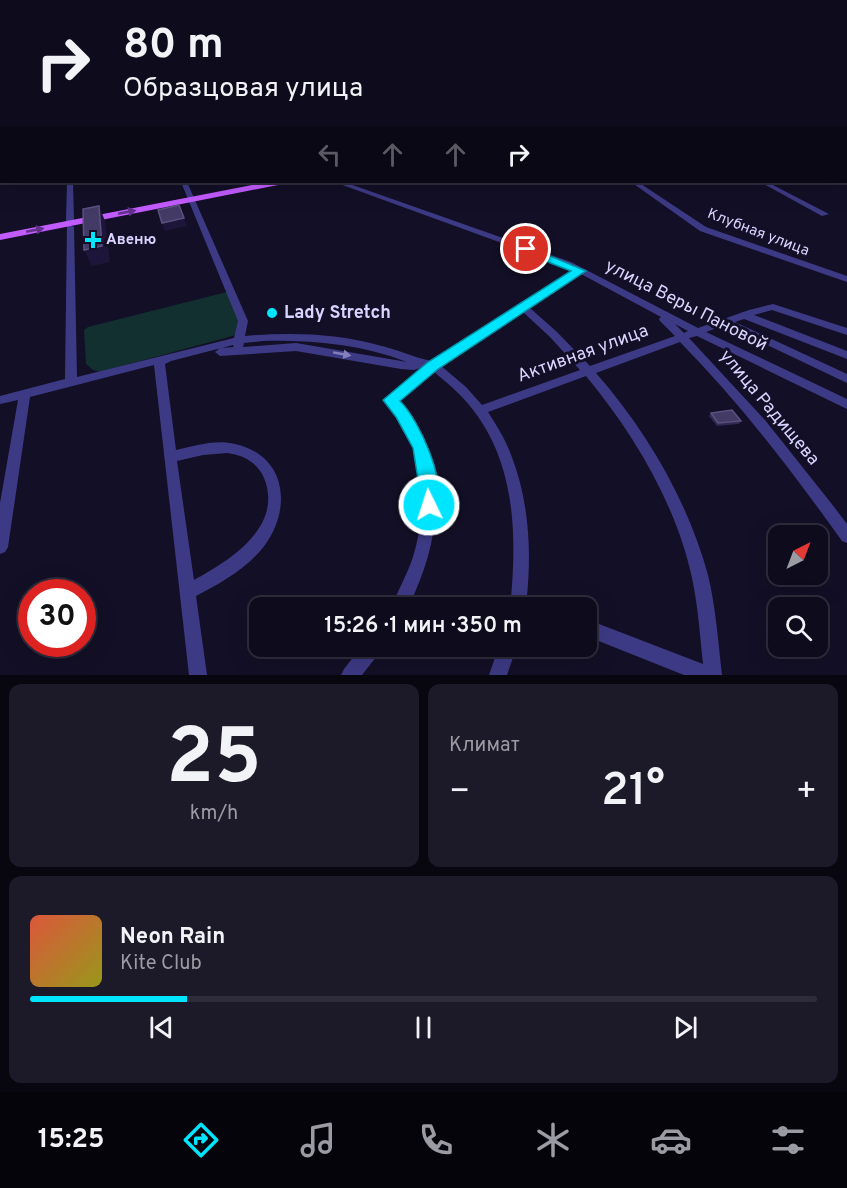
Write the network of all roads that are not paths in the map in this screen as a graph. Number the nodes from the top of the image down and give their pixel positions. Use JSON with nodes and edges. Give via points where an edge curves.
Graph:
{"nodes":[{"id":1,"x":70,"y":183,"type":"edge"},
{"id":2,"x":185,"y":183,"type":"edge"},
{"id":3,"x":273,"y":183,"type":"edge"},
{"id":4,"x":342,"y":183,"type":"edge"},
{"id":5,"x":635,"y":183,"type":"edge"},
{"id":6,"x":765,"y":183,"type":"edge"},
{"id":7,"x":193,"y":199,"type":"junction"},
{"id":8,"x":825,"y":214,"type":"dead end"},
{"id":9,"x":0,"y":237,"type":"edge"},
{"id":10,"x":580,"y":271,"type":"junction"},
{"id":11,"x":847,"y":279,"type":"edge"},
{"id":12,"x":524,"y":308,"type":"junction"},
{"id":13,"x":656,"y":310,"type":"junction"},
{"id":14,"x":746,"y":316,"type":"junction"},
{"id":15,"x":726,"y":322,"type":"junction"},
{"id":16,"x":698,"y":332,"type":"junction"},
{"id":17,"x":847,"y":332,"type":"edge"},
{"id":18,"x":319,"y":337,"type":"junction"},
{"id":19,"x":683,"y":337,"type":"junction"},
{"id":20,"x":238,"y":345,"type":"junction"},
{"id":21,"x":311,"y":349,"type":"junction"},
{"id":22,"x":847,"y":355,"type":"edge"},
{"id":23,"x":159,"y":361,"type":"junction"},
{"id":24,"x":428,"y":364,"type":"junction"},
{"id":25,"x":588,"y":371,"type":"junction"},
{"id":26,"x":847,"y":379,"type":"edge"},
{"id":27,"x":71,"y":382,"type":"junction"},
{"id":28,"x":25,"y":394,"type":"junction"},
{"id":29,"x":0,"y":400,"type":"edge"},
{"id":30,"x":847,"y":404,"type":"edge"},
{"id":31,"x":479,"y":411,"type":"junction"},
{"id":32,"x":171,"y":457,"type":"junction"},
{"id":33,"x":847,"y":536,"type":"edge"},
{"id":34,"x":0,"y":547,"type":"edge"},
{"id":35,"x":188,"y":592,"type":"junction"},
{"id":36,"x":405,"y":597,"type":"edge"},
{"id":37,"x":519,"y":597,"type":"edge"},
{"id":38,"x":597,"y":631,"type":"edge"},
{"id":39,"x":365,"y":657,"type":"edge"},
{"id":40,"x":504,"y":657,"type":"edge"},
{"id":41,"x":198,"y":675,"type":"edge"},
{"id":42,"x":350,"y":675,"type":"edge"},
{"id":43,"x":498,"y":675,"type":"edge"},
{"id":44,"x":707,"y":675,"type":"edge"},
{"id":45,"x":713,"y":675,"type":"edge"}],
"edges":[{"from":1,"to":27,"type":"street"},
{"from":2,"to":7,"type":"street"},
{"from":3,"to":7,"type":"main road"},
{"from":4,"to":10,"type":"street","name":"улица Веры Пановой"},
{"from":5,"to":11,"type":"street","name":"Клубная улица","via":[[703,229]]},
{"from":6,"to":8,"type":"street"},
{"from":9,"to":7,"type":"main road","one_way":true},
{"from":7,"to":20,"type":"street","via":[[243,321]]},
{"from":10,"to":12,"type":"street"},
{"from":10,"to":13,"type":"street","name":"улица Веры Пановой"},
{"from":12,"to":24,"type":"street"},
{"from":12,"to":25,"type":"street"},
{"from":13,"to":16,"type":"street","name":"улица Веры Пановой"},
{"from":13,"to":19,"type":"street","name":"улица Радищева"},
{"from":14,"to":15,"type":"street","name":"Активная улица"},
{"from":14,"to":17,"type":"street","name":"Активная улица","via":[[773,307]]},
{"from":14,"to":22,"type":"street"},
{"from":15,"to":16,"type":"street","name":"Активная улица"},
{"from":15,"to":26,"type":"street"},
{"from":16,"to":19,"type":"street","name":"Активная улица"},
{"from":16,"to":30,"type":"street","name":"улица Веры Пановой"},
{"from":18,"to":20,"type":"street","via":[[276,336]]},
{"from":18,"to":21,"type":"street"},
{"from":18,"to":24,"type":"street","via":[[388,350]]},
{"from":19,"to":25,"type":"street","name":"Активная улица"},
{"from":19,"to":33,"type":"street","name":"улица Радищева","via":[[794,463]]},
{"from":20,"to":21,"type":"street"},
{"from":20,"to":23,"type":"street"},
{"from":21,"to":24,"type":"street","one_way":true,"via":[[401,365]]},
{"from":23,"to":27,"type":"street"},
{"from":23,"to":32,"type":"street"},
{"from":24,"to":31,"type":"street"},
{"from":24,"to":36,"type":"street","via":[[391,400],[421,447],[429,492],[425,545],[417,574]]},
{"from":25,"to":31,"type":"street","name":"Активная улица"},
{"from":25,"to":45,"type":"street","via":[[632,426],[677,514],[696,564]]},
{"from":27,"to":28,"type":"street"},
{"from":28,"to":29,"type":"street"},
{"from":28,"to":34,"type":"street"},
{"from":31,"to":37,"type":"street","via":[[499,440],[516,487],[523,547]]},
{"from":32,"to":35,"type":"street"},
{"from":32,"to":35,"type":"street","via":[[213,447],[236,449],[255,457],[269,471],[276,490],[273,513],[262,538],[240,559]]},
{"from":35,"to":41,"type":"street"},
{"from":38,"to":44,"type":"street"},
{"from":39,"to":42,"type":"street"},
{"from":40,"to":43,"type":"street"}]}
